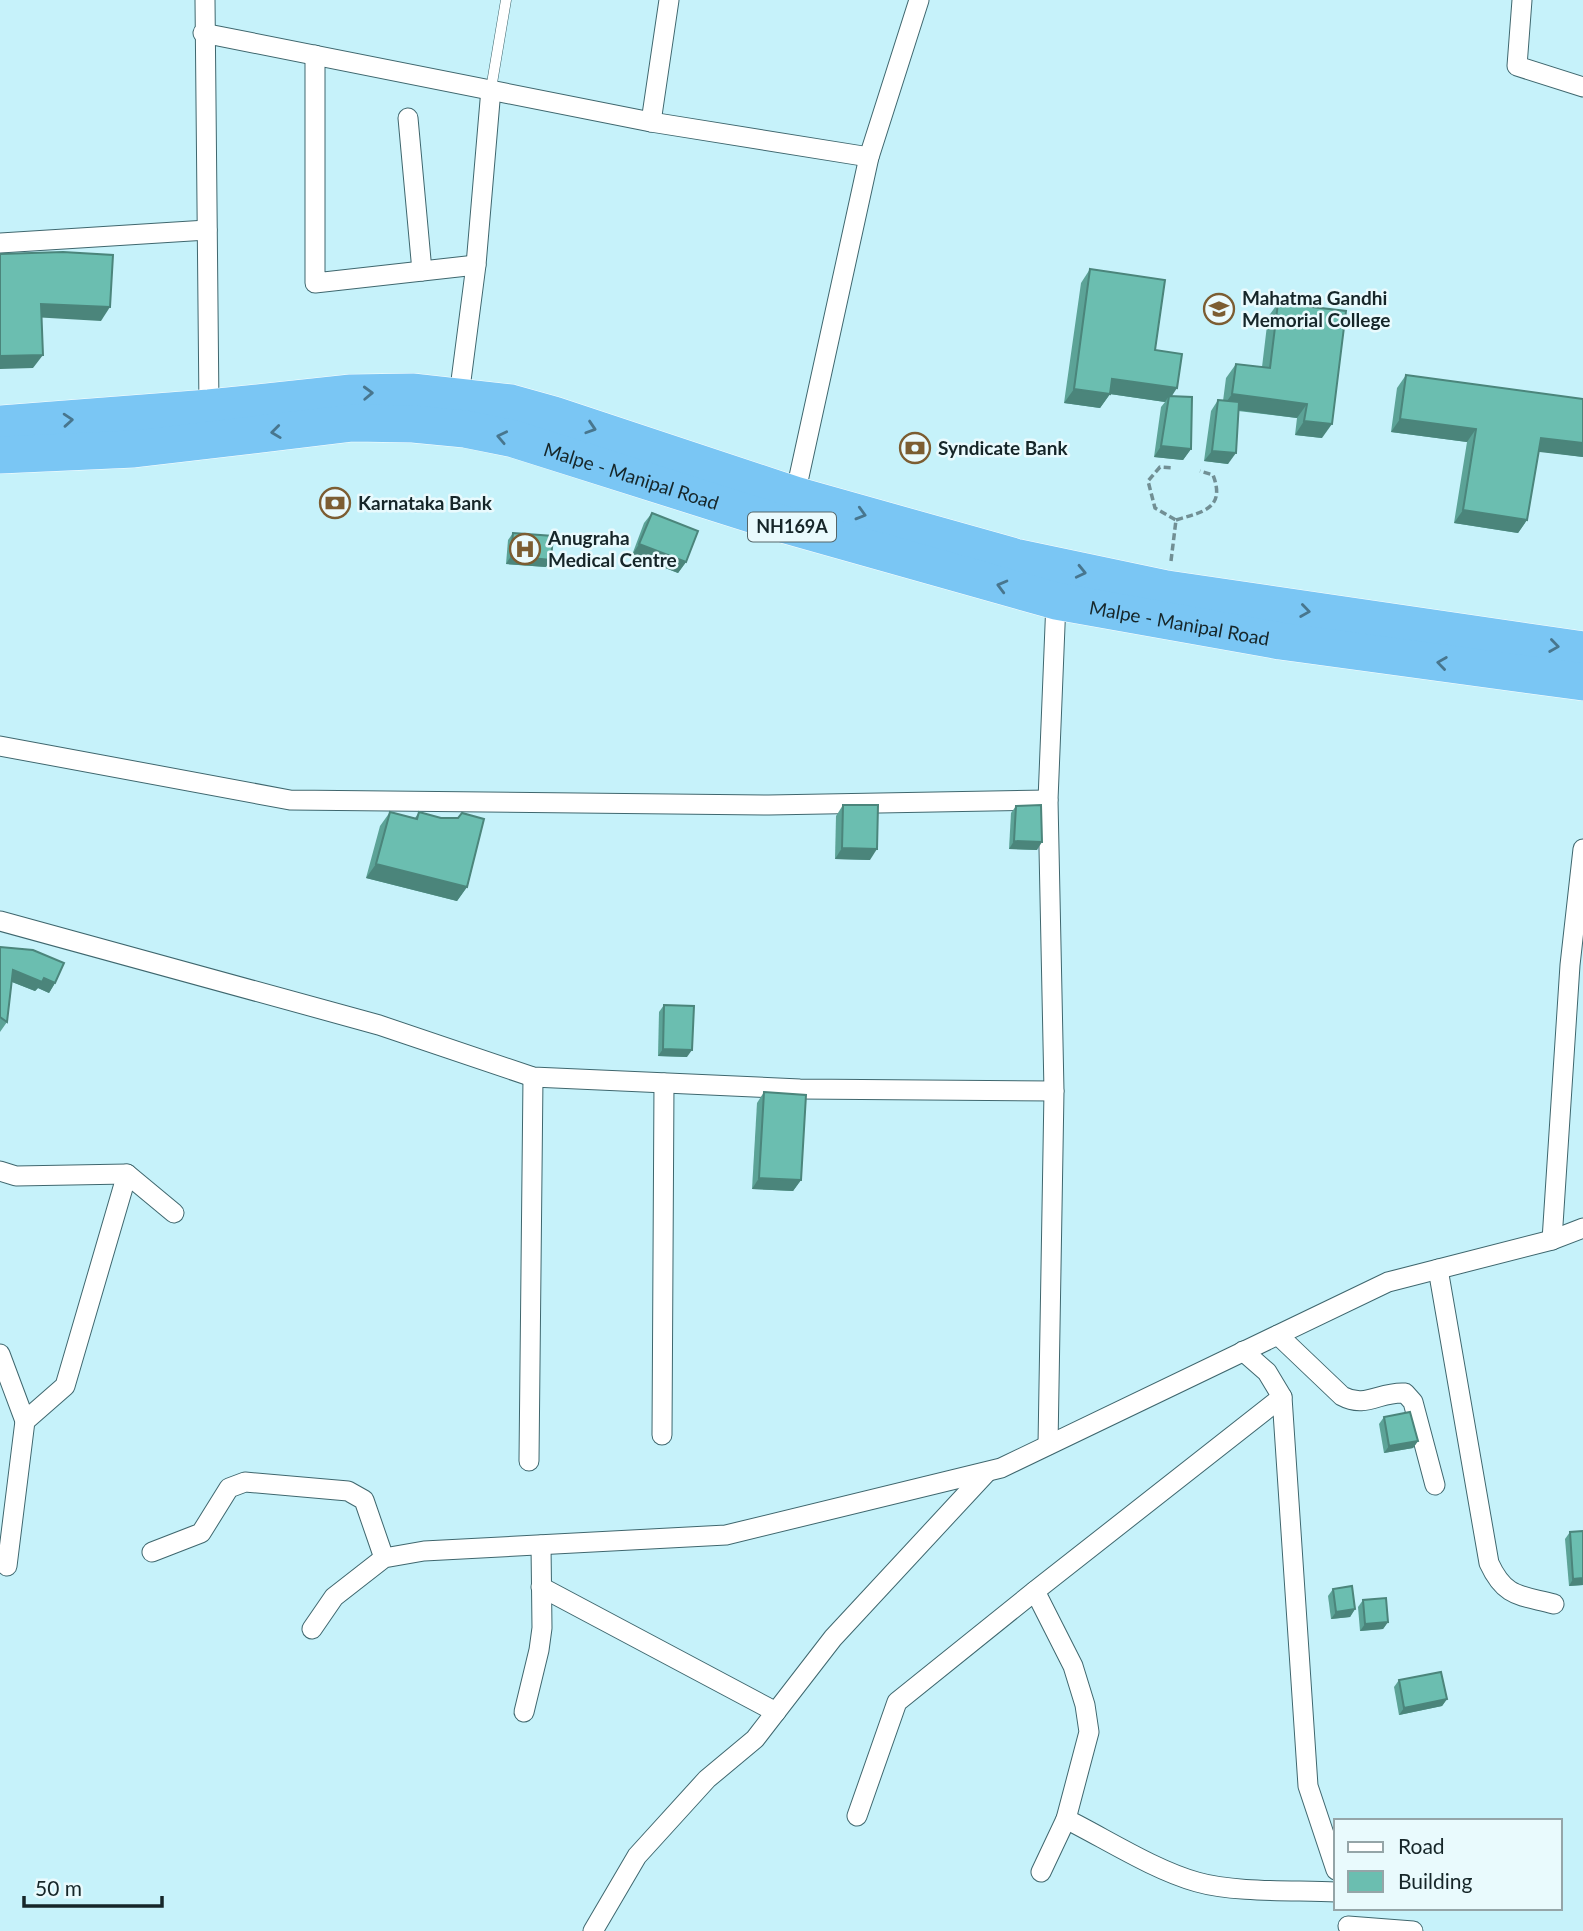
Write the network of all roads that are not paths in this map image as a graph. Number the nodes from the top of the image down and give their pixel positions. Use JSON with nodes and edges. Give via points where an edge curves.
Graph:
{"nodes":[{"id":1,"x":205,"y":0,"type":"edge"},
{"id":2,"x":506,"y":0,"type":"edge"},
{"id":3,"x":668,"y":0,"type":"edge"},
{"id":4,"x":919,"y":0,"type":"edge"},
{"id":5,"x":1522,"y":0,"type":"edge"},
{"id":6,"x":204,"y":33,"type":"junction"},
{"id":7,"x":315,"y":55,"type":"junction"},
{"id":8,"x":1583,"y":87,"type":"edge"},
{"id":9,"x":491,"y":89,"type":"junction"},
{"id":10,"x":408,"y":118,"type":"dead end"},
{"id":11,"x":651,"y":122,"type":"junction"},
{"id":12,"x":869,"y":157,"type":"junction"},
{"id":13,"x":207,"y":230,"type":"junction"},
{"id":14,"x":0,"y":243,"type":"edge"},
{"id":15,"x":475,"y":265,"type":"junction"},
{"id":16,"x":422,"y":271,"type":"junction"},
{"id":17,"x":459,"y":396,"type":"junction"},
{"id":18,"x":209,"y":408,"type":"junction"},
{"id":19,"x":0,"y":424,"type":"edge"},
{"id":20,"x":133,"y":432,"type":"junction"},
{"id":21,"x":0,"y":455,"type":"edge"},
{"id":22,"x":795,"y":495,"type":"junction"},
{"id":23,"x":1056,"y":601,"type":"junction"},
{"id":24,"x":1583,"y":650,"type":"edge"},
{"id":25,"x":1503,"y":655,"type":"junction"},
{"id":26,"x":1583,"y":682,"type":"edge"},
{"id":27,"x":0,"y":746,"type":"edge"},
{"id":28,"x":1048,"y":800,"type":"junction"},
{"id":29,"x":1583,"y":849,"type":"edge"},
{"id":30,"x":0,"y":921,"type":"edge"},
{"id":31,"x":533,"y":1077,"type":"junction"},
{"id":32,"x":664,"y":1083,"type":"junction"},
{"id":33,"x":1054,"y":1091,"type":"junction"},
{"id":34,"x":0,"y":1171,"type":"edge"},
{"id":35,"x":127,"y":1174,"type":"junction"},
{"id":36,"x":174,"y":1213,"type":"dead end"},
{"id":37,"x":1583,"y":1228,"type":"edge"},
{"id":38,"x":1552,"y":1240,"type":"junction"},
{"id":39,"x":1438,"y":1269,"type":"junction"},
{"id":40,"x":1278,"y":1335,"type":"junction"},
{"id":41,"x":1243,"y":1351,"type":"junction"},
{"id":42,"x":0,"y":1354,"type":"edge"},
{"id":43,"x":1282,"y":1397,"type":"junction"},
{"id":44,"x":25,"y":1421,"type":"junction"},
{"id":45,"x":662,"y":1435,"type":"dead end"},
{"id":46,"x":1048,"y":1445,"type":"junction"},
{"id":47,"x":529,"y":1461,"type":"dead end"},
{"id":48,"x":988,"y":1472,"type":"junction"},
{"id":49,"x":1435,"y":1485,"type":"dead end"},
{"id":50,"x":541,"y":1545,"type":"junction"},
{"id":51,"x":152,"y":1552,"type":"dead end"},
{"id":52,"x":384,"y":1558,"type":"junction"},
{"id":53,"x":7,"y":1566,"type":"dead end"},
{"id":54,"x":541,"y":1587,"type":"junction"},
{"id":55,"x":1035,"y":1591,"type":"junction"},
{"id":56,"x":1555,"y":1604,"type":"dead end"},
{"id":57,"x":312,"y":1629,"type":"dead end"},
{"id":58,"x":524,"y":1712,"type":"dead end"},
{"id":59,"x":776,"y":1712,"type":"junction"},
{"id":60,"x":857,"y":1816,"type":"dead end"},
{"id":61,"x":1066,"y":1819,"type":"junction"},
{"id":62,"x":1334,"y":1864,"type":"edge"},
{"id":63,"x":1041,"y":1872,"type":"dead end"},
{"id":64,"x":1334,"y":1892,"type":"edge"},
{"id":65,"x":1347,"y":1922,"type":"edge"},
{"id":66,"x":593,"y":1931,"type":"edge"},
{"id":67,"x":1413,"y":1931,"type":"edge"}],
"edges":[{"from":1,"to":6,"type":"street"},
{"from":2,"to":9,"type":"lane"},
{"from":3,"to":11,"type":"street"},
{"from":4,"to":12,"type":"street"},
{"from":5,"to":8,"type":"street","via":[[1517,66]]},
{"from":6,"to":7,"type":"street"},
{"from":6,"to":13,"type":"street"},
{"from":7,"to":9,"type":"street"},
{"from":7,"to":16,"type":"street","via":[[315,284]]},
{"from":9,"to":11,"type":"street"},
{"from":9,"to":15,"type":"street"},
{"from":10,"to":16,"type":"street"},
{"from":11,"to":12,"type":"street"},
{"from":12,"to":22,"type":"street"},
{"from":13,"to":14,"type":"street"},
{"from":13,"to":18,"type":"street"},
{"from":15,"to":16,"type":"street"},
{"from":15,"to":17,"type":"street"},
{"from":18,"to":17,"type":"highway","name":"Malpe - Manipal Road","number":"NH169A","one_way":true,"via":[[351,393]]},
{"from":17,"to":22,"type":"highway","name":"Malpe - Manipal Road","number":"NH169A","one_way":true,"via":[[554,415]]},
{"from":18,"to":20,"type":"highway","name":"Malpe - Manipal Road","number":"NH169A"},
{"from":19,"to":20,"type":"highway","name":"Malpe - Manipal Road","number":"NH169A","one_way":true},
{"from":20,"to":21,"type":"highway","name":"Malpe - Manipal Road","number":"NH169A"},
{"from":23,"to":20,"type":"highway","name":"Malpe - Manipal Road","number":"NH169A","one_way":true,"via":[[798,529],[538,446],[465,429],[353,423]]},
{"from":22,"to":25,"type":"highway","name":"Malpe - Manipal Road","number":"NH169A","one_way":true,"via":[[1015,557]]},
{"from":25,"to":23,"type":"highway","name":"Malpe - Manipal Road","number":"NH169A","one_way":true,"via":[[1280,641]]},
{"from":23,"to":28,"type":"street"},
{"from":25,"to":24,"type":"highway","name":"Malpe - Manipal Road","number":"NH169A","one_way":true},
{"from":25,"to":26,"type":"highway","name":"Malpe - Manipal Road","number":"NH169A"},
{"from":27,"to":28,"type":"street","via":[[290,800],[769,805]]},
{"from":28,"to":33,"type":"street"},
{"from":29,"to":38,"type":"street","via":[[1570,965]]},
{"from":30,"to":31,"type":"street","via":[[379,1025]]},
{"from":31,"to":32,"type":"street"},
{"from":31,"to":47,"type":"street"},
{"from":32,"to":33,"type":"street"},
{"from":32,"to":45,"type":"street"},
{"from":33,"to":46,"type":"street"},
{"from":34,"to":35,"type":"street","via":[[16,1176]]},
{"from":35,"to":36,"type":"street"},
{"from":35,"to":44,"type":"street","via":[[65,1386]]},
{"from":37,"to":38,"type":"street"},
{"from":38,"to":39,"type":"street"},
{"from":39,"to":40,"type":"street","via":[[1388,1282]]},
{"from":39,"to":56,"type":"street","via":[[1489,1563],[1497,1581],[1509,1592]]},
{"from":40,"to":41,"type":"street"},
{"from":40,"to":49,"type":"street","via":[[1352,1402],[1405,1393],[1413,1402]]},
{"from":41,"to":43,"type":"street","via":[[1268,1372]]},
{"from":41,"to":46,"type":"street"},
{"from":42,"to":44,"type":"street"},
{"from":43,"to":55,"type":"street"},
{"from":43,"to":62,"type":"street","via":[[1308,1786]]},
{"from":44,"to":53,"type":"street"},
{"from":46,"to":48,"type":"street"},
{"from":48,"to":50,"type":"street","via":[[726,1535]]},
{"from":48,"to":59,"type":"street","via":[[833,1638]]},
{"from":50,"to":52,"type":"street","via":[[424,1551]]},
{"from":50,"to":54,"type":"street"},
{"from":51,"to":52,"type":"street","via":[[201,1533],[229,1489],[245,1482],[357,1495],[363,1500]]},
{"from":52,"to":57,"type":"street","via":[[334,1597]]},
{"from":54,"to":58,"type":"street","via":[[539,1650]]},
{"from":54,"to":59,"type":"street"},
{"from":55,"to":60,"type":"street","via":[[897,1702]]},
{"from":55,"to":61,"type":"street","via":[[1073,1666],[1089,1732]]},
{"from":59,"to":66,"type":"street","via":[[755,1739],[707,1779],[637,1856]]},
{"from":61,"to":63,"type":"street"},
{"from":61,"to":64,"type":"street","via":[[1199,1883]]},
{"from":65,"to":67,"type":"street"}]}
